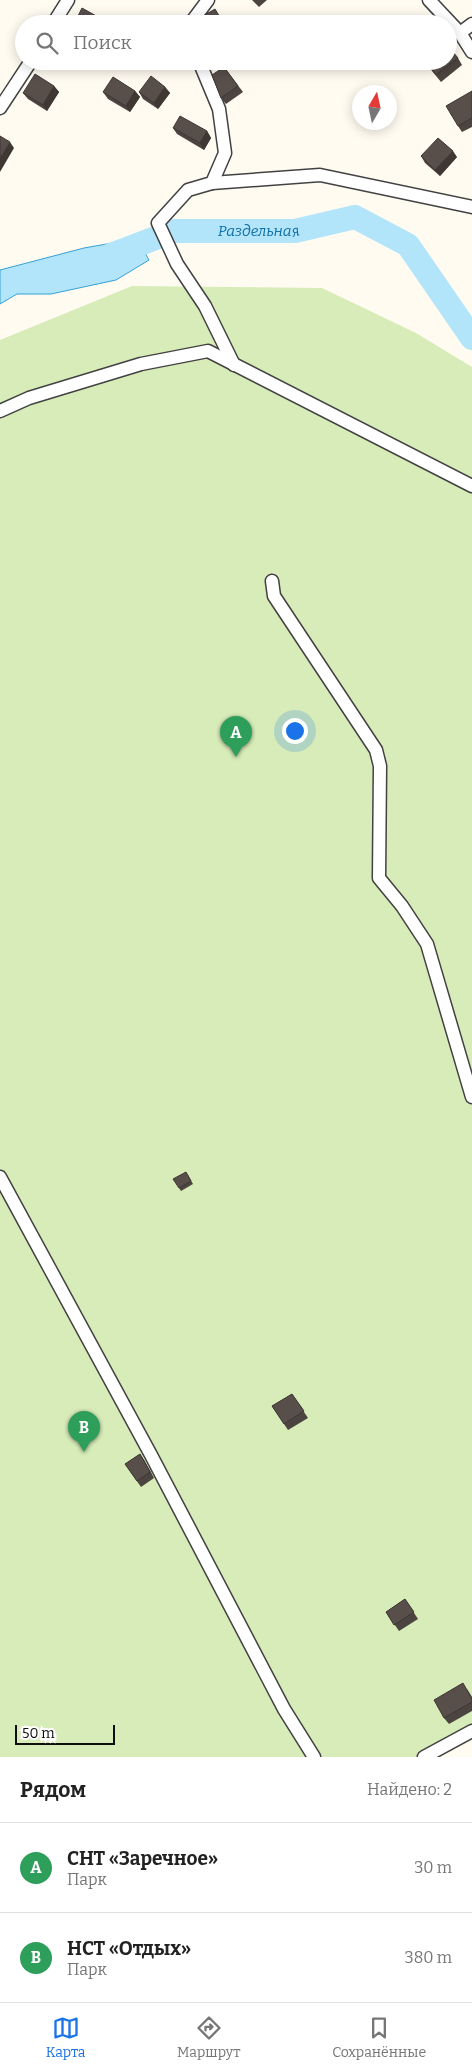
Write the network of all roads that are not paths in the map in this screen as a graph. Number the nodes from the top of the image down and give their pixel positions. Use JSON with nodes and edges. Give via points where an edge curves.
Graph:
{"nodes":[{"id":1,"x":68,"y":0,"type":"edge"},
{"id":2,"x":208,"y":0,"type":"edge"},
{"id":3,"x":429,"y":0,"type":"edge"},
{"id":4,"x":59,"y":15,"type":"edge"},
{"id":5,"x":197,"y":15,"type":"edge"},
{"id":6,"x":443,"y":15,"type":"edge"},
{"id":7,"x":472,"y":24,"type":"edge"},
{"id":8,"x":457,"y":30,"type":"edge"},
{"id":9,"x":460,"y":33,"type":"junction"},
{"id":10,"x":472,"y":52,"type":"edge"},
{"id":11,"x":25,"y":70,"type":"edge"},
{"id":12,"x":203,"y":70,"type":"edge"},
{"id":13,"x":0,"y":108,"type":"edge"},
{"id":14,"x":212,"y":183,"type":"junction"},
{"id":15,"x":472,"y":207,"type":"edge"},
{"id":16,"x":234,"y":365,"type":"junction"},
{"id":17,"x":0,"y":411,"type":"edge"},
{"id":18,"x":472,"y":486,"type":"edge"},
{"id":19,"x":272,"y":580,"type":"dead end"},
{"id":20,"x":472,"y":1097,"type":"edge"},
{"id":21,"x":0,"y":1177,"type":"edge"},
{"id":22,"x":472,"y":1732,"type":"edge"},
{"id":23,"x":314,"y":1757,"type":"edge"},
{"id":24,"x":424,"y":1757,"type":"edge"}],
"edges":[{"from":1,"to":4,"type":"street"},
{"from":2,"to":5,"type":"street"},
{"from":3,"to":6,"type":"street"},
{"from":7,"to":9,"type":"street"},
{"from":8,"to":9,"type":"street"},
{"from":9,"to":10,"type":"street"},
{"from":11,"to":13,"type":"street"},
{"from":12,"to":14,"type":"street","via":[[219,109],[225,153]]},
{"from":14,"to":15,"type":"street","via":[[320,175]]},
{"from":14,"to":16,"type":"street","via":[[188,190],[158,223],[177,264],[205,306]]},
{"from":16,"to":17,"type":"street","via":[[208,351],[141,364],[29,398]]},
{"from":16,"to":18,"type":"street"},
{"from":19,"to":20,"type":"street","via":[[274,596],[376,750],[380,766],[379,878],[427,944]]},
{"from":21,"to":23,"type":"street","via":[[284,1709]]},
{"from":22,"to":24,"type":"street"}]}
